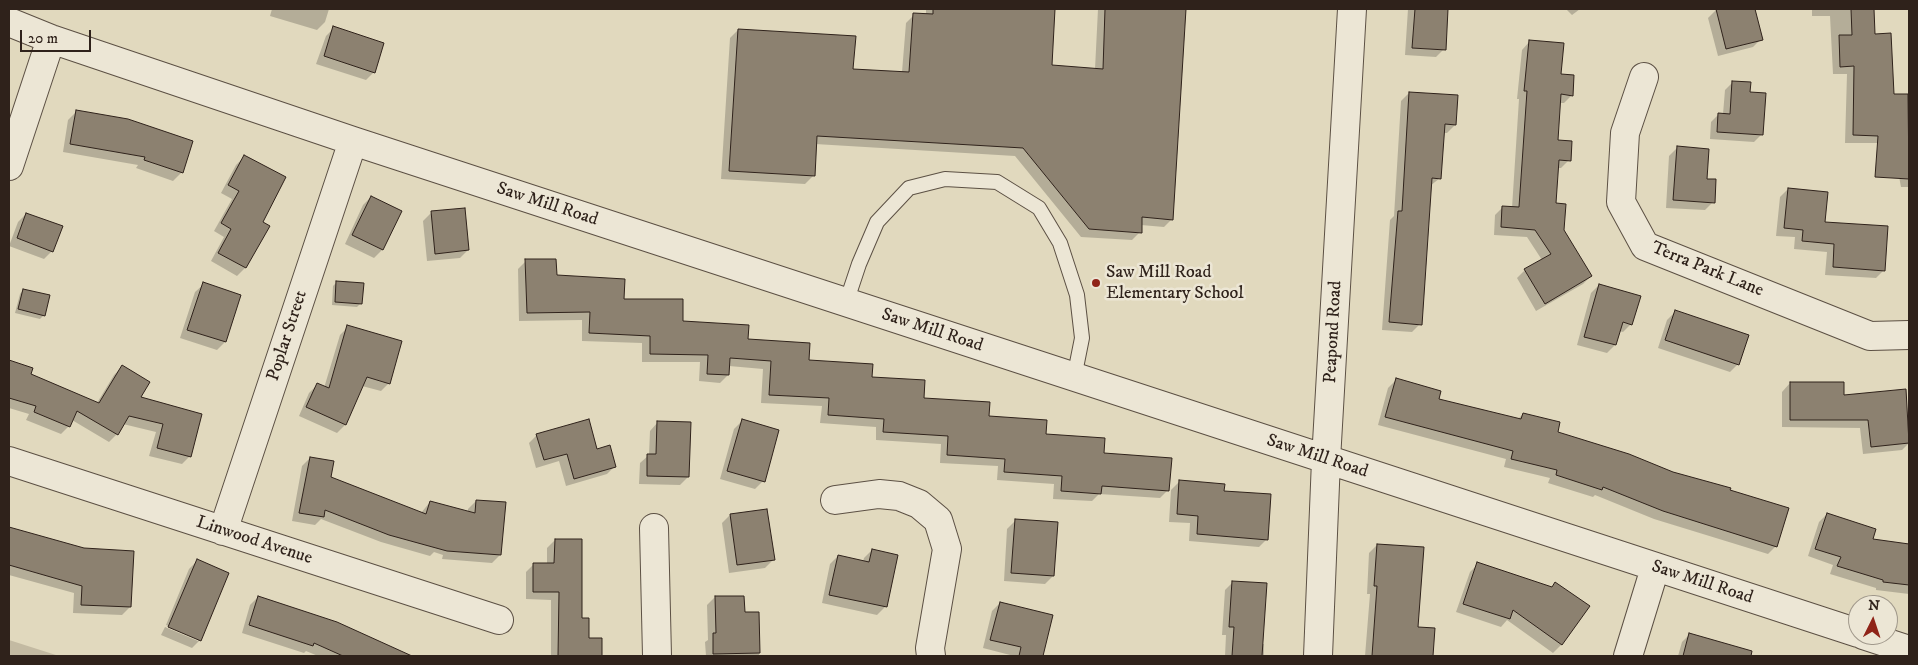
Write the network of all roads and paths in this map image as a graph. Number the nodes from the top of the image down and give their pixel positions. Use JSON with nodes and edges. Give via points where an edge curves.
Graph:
{"nodes":[{"id":1,"x":1352,"y":9,"type":"edge"},
{"id":2,"x":9,"y":22,"type":"edge"},
{"id":3,"x":52,"y":39,"type":"junction"},
{"id":4,"x":1644,"y":76,"type":"dead end"},
{"id":5,"x":352,"y":141,"type":"junction"},
{"id":6,"x":9,"y":166,"type":"edge"},
{"id":7,"x":846,"y":303,"type":"junction"},
{"id":8,"x":1909,"y":334,"type":"edge"},
{"id":9,"x":1074,"y":378,"type":"junction"},
{"id":10,"x":1326,"y":460,"type":"junction"},
{"id":11,"x":9,"y":461,"type":"edge"},
{"id":12,"x":835,"y":500,"type":"dead end"},
{"id":13,"x":654,"y":528,"type":"dead end"},
{"id":14,"x":223,"y":531,"type":"junction"},
{"id":15,"x":1655,"y":568,"type":"junction"},
{"id":16,"x":499,"y":620,"type":"dead end"},
{"id":17,"x":1848,"y":630,"type":"edge"},
{"id":18,"x":1894,"y":645,"type":"edge"},
{"id":19,"x":1909,"y":650,"type":"edge"},
{"id":20,"x":657,"y":656,"type":"edge"},
{"id":21,"x":931,"y":656,"type":"edge"},
{"id":22,"x":1318,"y":656,"type":"edge"},
{"id":23,"x":1628,"y":656,"type":"edge"}],
"edges":[{"from":1,"to":10,"type":"street","name":"Peapond Road"},
{"from":2,"to":3,"type":"street","name":"Saw Mill Road"},
{"from":3,"to":5,"type":"street","name":"Saw Mill Road"},
{"from":3,"to":6,"type":"street"},
{"from":4,"to":8,"type":"street","name":"Terra Park Lane","via":[[1626,133],[1621,202],[1645,246],[1870,336]]},
{"from":5,"to":7,"type":"street","name":"Saw Mill Road"},
{"from":5,"to":14,"type":"street","name":"Poplar Street"},
{"from":7,"to":9,"type":"street","name":"Saw Mill Road"},
{"from":7,"to":9,"type":"lane","via":[[877,222],[910,188],[945,179],[997,182],[1039,208],[1060,243],[1077,295],[1082,338]]},
{"from":9,"to":10,"type":"street","name":"Saw Mill Road"},
{"from":10,"to":15,"type":"street","name":"Saw Mill Road"},
{"from":10,"to":22,"type":"street","name":"Peapond Road"},
{"from":11,"to":14,"type":"street","name":"Linwood Avenue"},
{"from":12,"to":21,"type":"street","via":[[879,494],[899,496],[919,504],[938,520],[947,549]]},
{"from":13,"to":20,"type":"street"},
{"from":14,"to":16,"type":"street","name":"Linwood Avenue"},
{"from":15,"to":17,"type":"street","name":"Saw Mill Road"},
{"from":15,"to":23,"type":"street"},
{"from":18,"to":19,"type":"street"}]}
